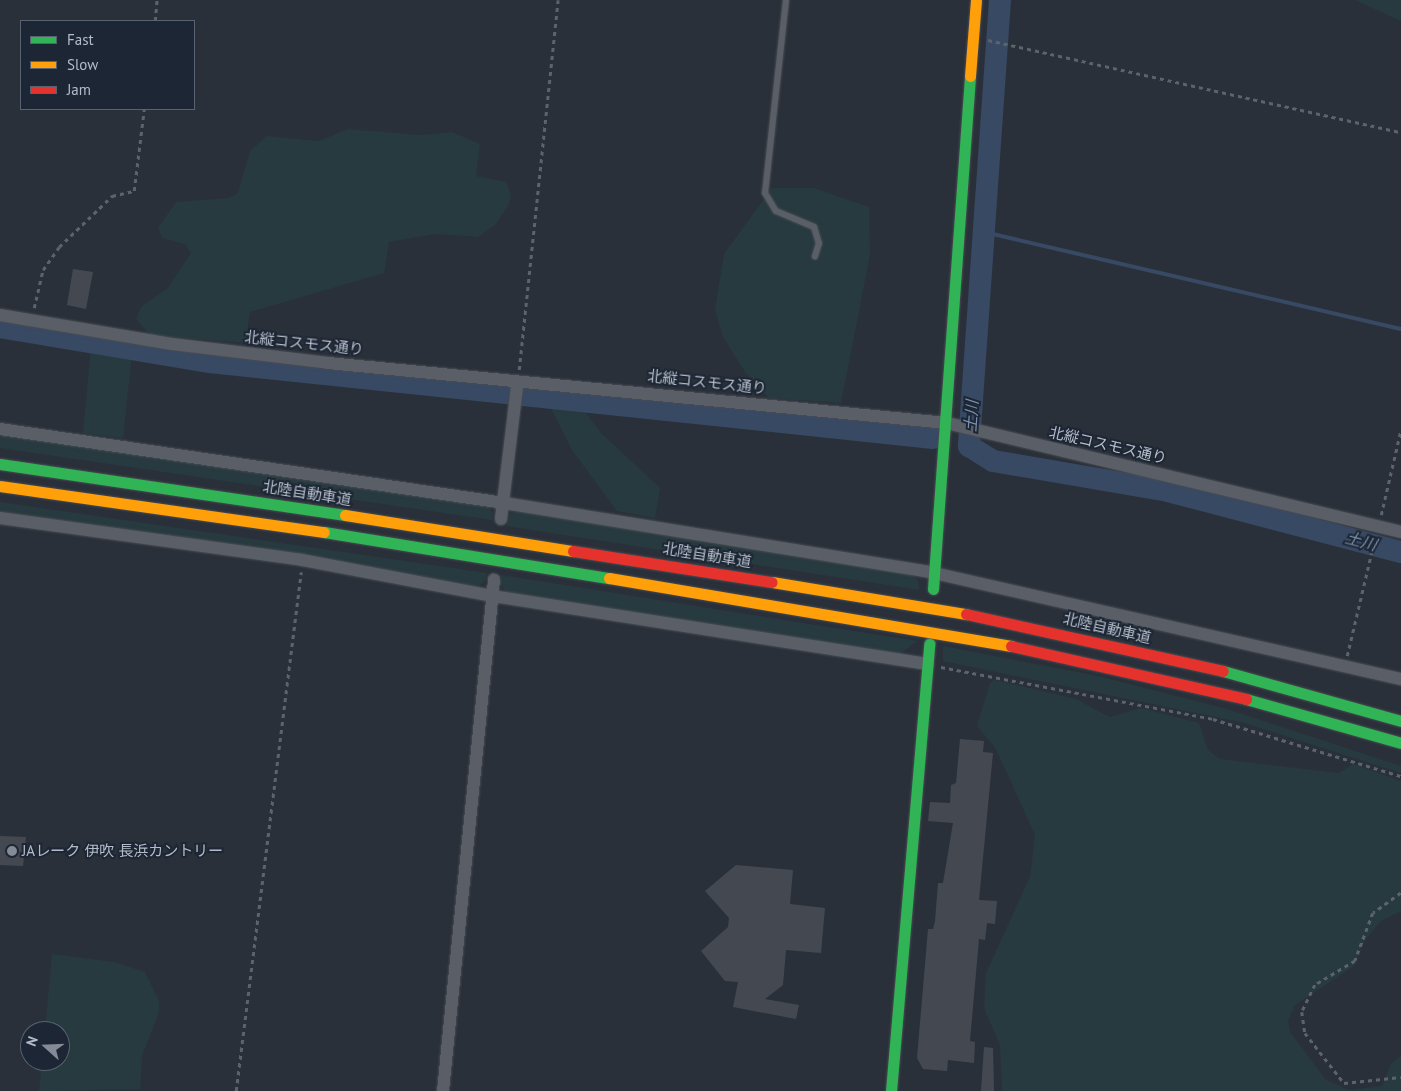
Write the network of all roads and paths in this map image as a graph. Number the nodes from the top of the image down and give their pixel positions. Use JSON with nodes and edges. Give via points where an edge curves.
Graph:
{"nodes":[{"id":1,"x":157,"y":0,"type":"edge"},
{"id":2,"x":558,"y":0,"type":"edge"},
{"id":3,"x":786,"y":0,"type":"edge"},
{"id":4,"x":976,"y":0,"type":"edge"},
{"id":5,"x":155,"y":20,"type":"edge"},
{"id":6,"x":980,"y":39,"type":"dead end"},
{"id":7,"x":144,"y":110,"type":"edge"},
{"id":8,"x":1401,"y":132,"type":"edge"},
{"id":9,"x":815,"y":256,"type":"dead end"},
{"id":10,"x":0,"y":315,"type":"edge"},
{"id":11,"x":31,"y":320,"type":"junction"},
{"id":12,"x":517,"y":388,"type":"junction"},
{"id":13,"x":950,"y":424,"type":"junction"},
{"id":14,"x":0,"y":429,"type":"edge"},
{"id":15,"x":1401,"y":429,"type":"edge"},
{"id":16,"x":0,"y":464,"type":"edge"},
{"id":17,"x":0,"y":486,"type":"edge"},
{"id":18,"x":504,"y":502,"type":"junction"},
{"id":19,"x":0,"y":518,"type":"edge"},
{"id":20,"x":501,"y":519,"type":"dead end"},
{"id":21,"x":1377,"y":530,"type":"junction"},
{"id":22,"x":1401,"y":532,"type":"edge"},
{"id":23,"x":302,"y":560,"type":"junction"},
{"id":24,"x":934,"y":572,"type":"junction"},
{"id":25,"x":494,"y":580,"type":"dead end"},
{"id":26,"x":933,"y":589,"type":"dead end"},
{"id":27,"x":493,"y":596,"type":"junction"},
{"id":28,"x":929,"y":644,"type":"dead end"},
{"id":29,"x":928,"y":664,"type":"junction"},
{"id":30,"x":1345,"y":664,"type":"junction"},
{"id":31,"x":1401,"y":679,"type":"edge"},
{"id":32,"x":1292,"y":689,"type":"junction"},
{"id":33,"x":1285,"y":709,"type":"junction"},
{"id":34,"x":1401,"y":711,"type":"edge"},
{"id":35,"x":1401,"y":721,"type":"edge"},
{"id":36,"x":1401,"y":743,"type":"edge"},
{"id":37,"x":1401,"y":751,"type":"edge"},
{"id":38,"x":1401,"y":776,"type":"edge"},
{"id":39,"x":1401,"y":893,"type":"edge"},
{"id":40,"x":1401,"y":1077,"type":"edge"},
{"id":41,"x":236,"y":1091,"type":"edge"},
{"id":42,"x":443,"y":1091,"type":"edge"},
{"id":43,"x":891,"y":1091,"type":"edge"}],
"edges":[{"from":1,"to":5,"type":"path"},
{"from":2,"to":12,"type":"path"},
{"from":3,"to":9,"type":"lane","via":[[765,193],[776,211],[814,227],[819,243]]},
{"from":4,"to":13,"type":"main road"},
{"from":6,"to":8,"type":"path","via":[[1003,41]]},
{"from":7,"to":11,"type":"path","via":[[134,191],[112,196],[58,247],[43,270]]},
{"from":10,"to":11,"type":"street","name":"北縦コスモス通り"},
{"from":11,"to":12,"type":"street","name":"北縦コスモス通り","via":[[172,344]]},
{"from":12,"to":13,"type":"street","name":"北縦コスモス通り"},
{"from":12,"to":18,"type":"street"},
{"from":13,"to":21,"type":"street","name":"北縦コスモス通り"},
{"from":13,"to":24,"type":"main road"},
{"from":14,"to":18,"type":"street"},
{"from":15,"to":21,"type":"path"},
{"from":16,"to":32,"type":"main road","name":"北陸自動車道","via":[[304,508],[932,608],[1118,645]]},
{"from":17,"to":33,"type":"main road","via":[[302,528],[794,605],[1104,664]]},
{"from":18,"to":20,"type":"street"},
{"from":18,"to":24,"type":"street"},
{"from":19,"to":23,"type":"street"},
{"from":21,"to":22,"type":"street","name":"北縦コスモス通り"},
{"from":21,"to":30,"type":"path"},
{"from":23,"to":27,"type":"street"},
{"from":23,"to":41,"type":"path"},
{"from":24,"to":26,"type":"main road"},
{"from":24,"to":30,"type":"street"},
{"from":25,"to":27,"type":"street"},
{"from":27,"to":29,"type":"street"},
{"from":27,"to":42,"type":"street"},
{"from":28,"to":29,"type":"main road"},
{"from":29,"to":38,"type":"path","via":[[1213,719]]},
{"from":29,"to":43,"type":"main road"},
{"from":30,"to":31,"type":"street"},
{"from":32,"to":34,"type":"main road"},
{"from":32,"to":35,"type":"main road","name":"北陸自動車道"},
{"from":33,"to":36,"type":"main road"},
{"from":33,"to":37,"type":"main road"},
{"from":39,"to":40,"type":"path","via":[[1373,913],[1354,961],[1315,985],[1302,1012],[1305,1033],[1344,1083]]}]}
